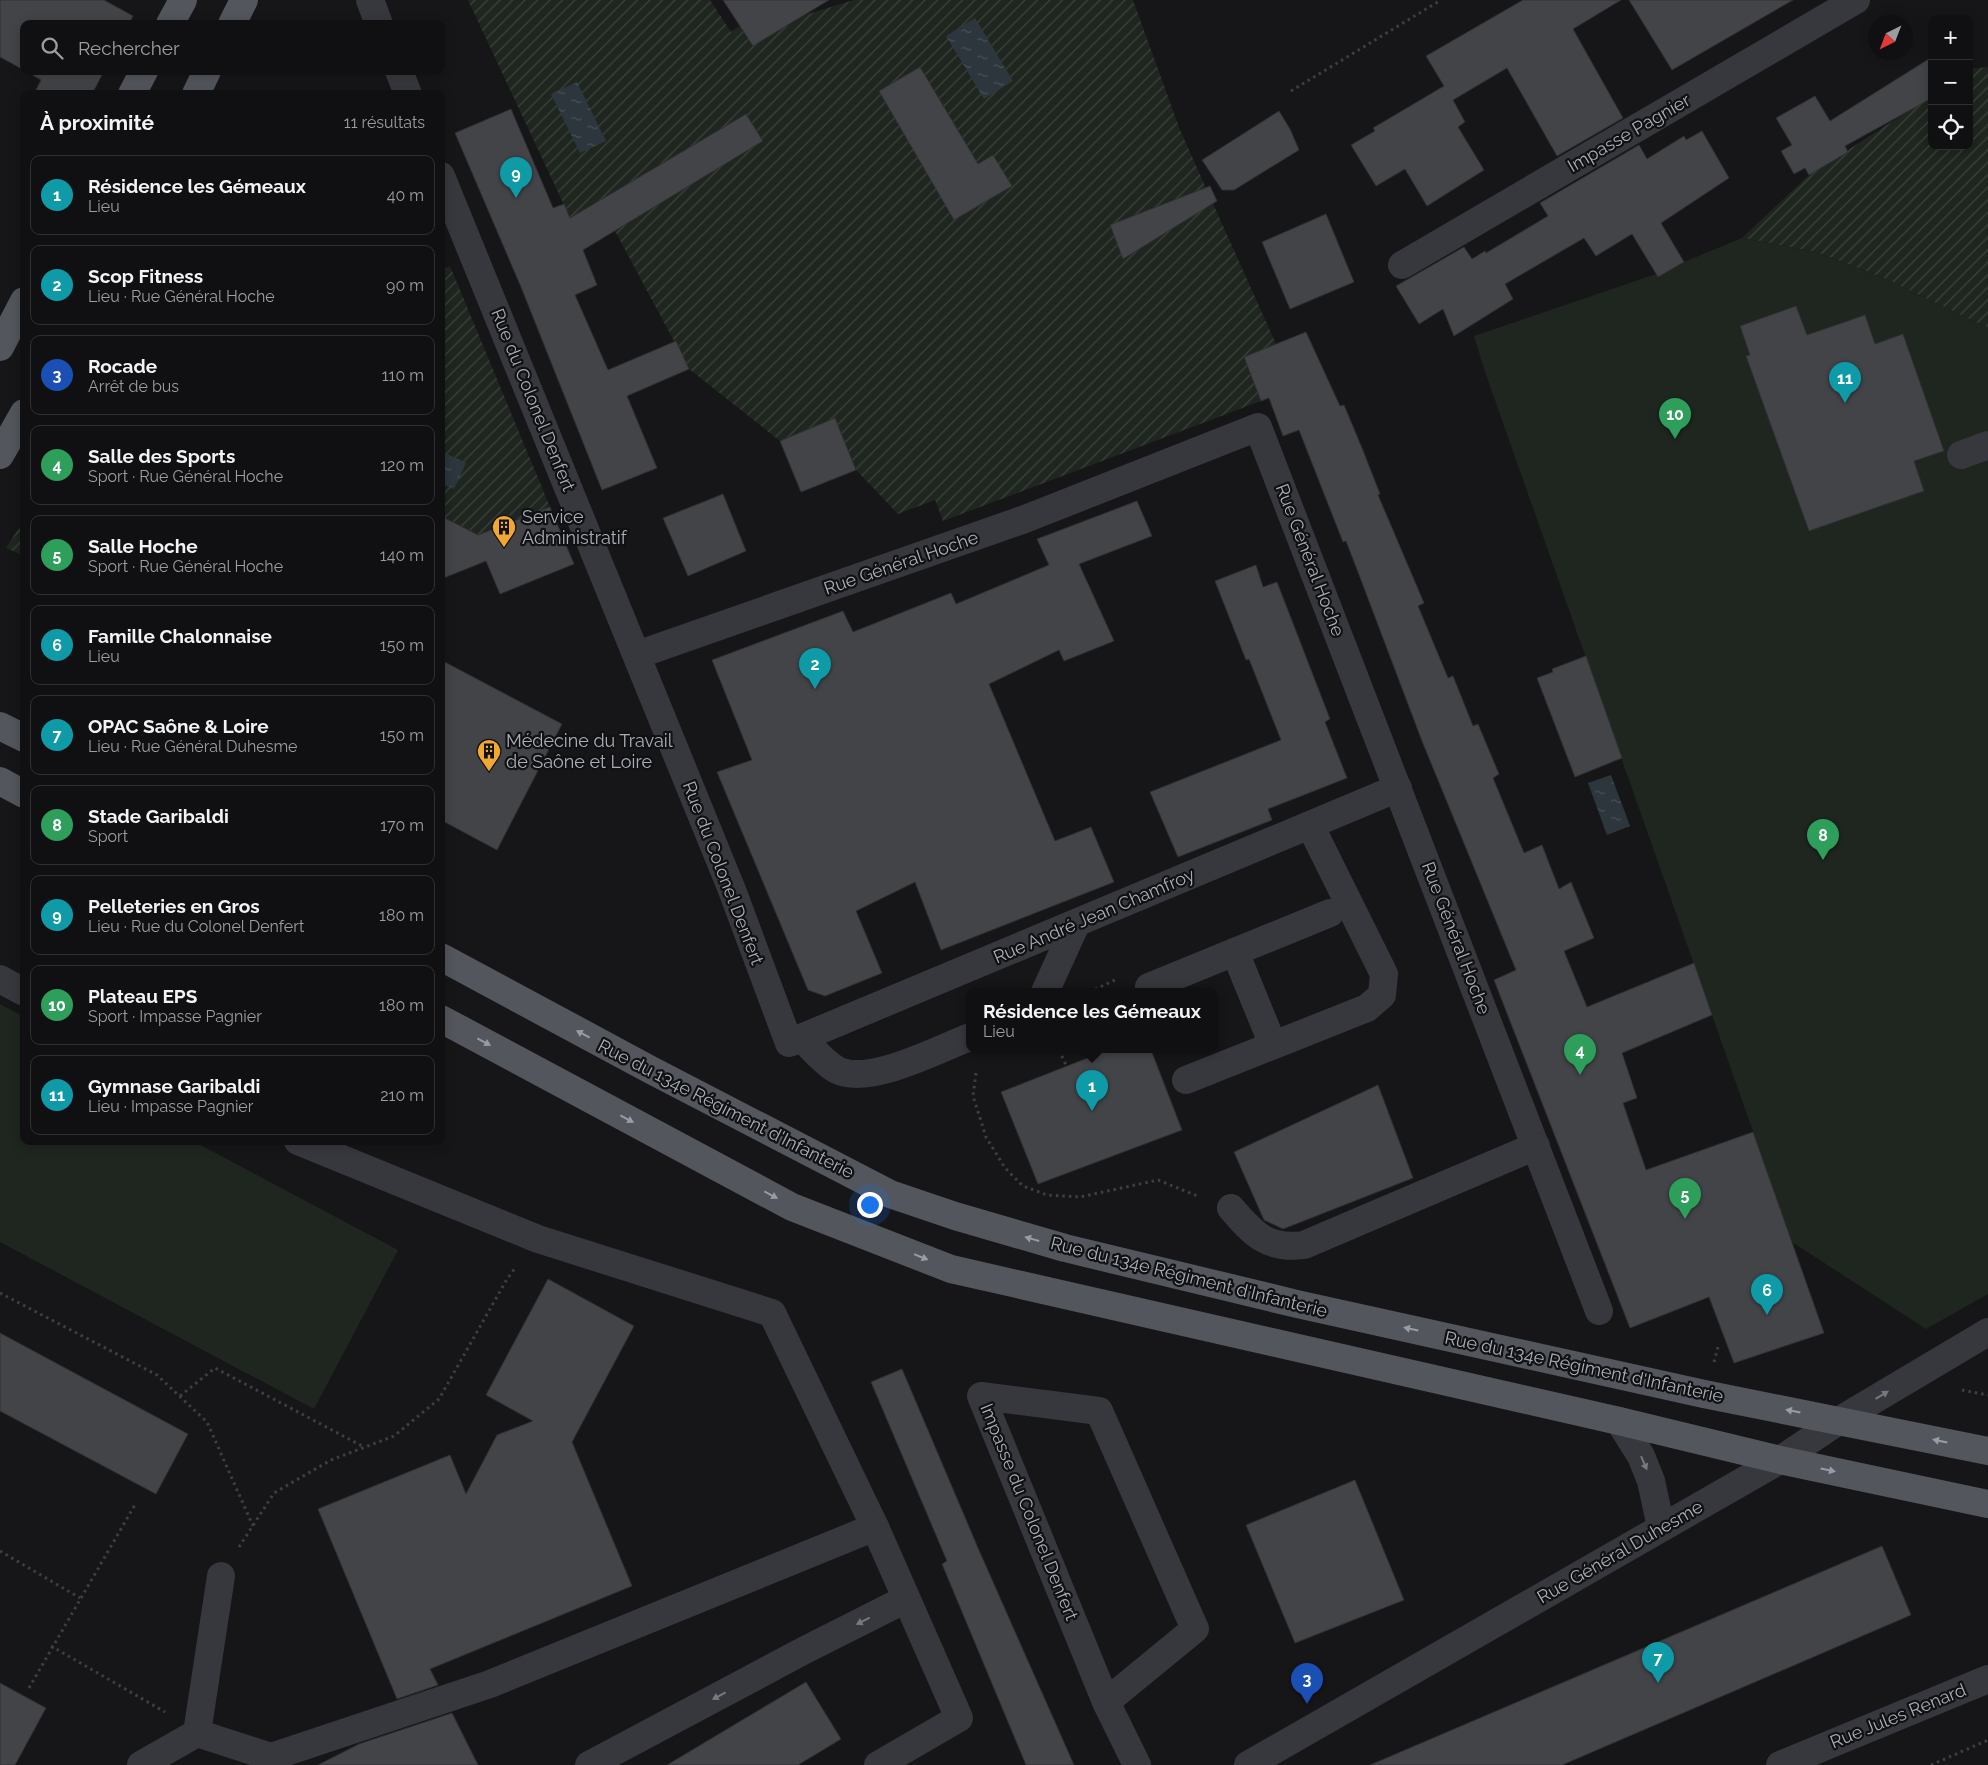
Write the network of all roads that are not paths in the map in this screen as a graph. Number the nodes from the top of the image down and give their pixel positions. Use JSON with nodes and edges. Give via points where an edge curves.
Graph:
{"nodes":[{"id":1,"x":183,"y":0,"type":"edge"},
{"id":2,"x":229,"y":0,"type":"edge"},
{"id":3,"x":244,"y":0,"type":"edge"},
{"id":4,"x":370,"y":0,"type":"edge"},
{"id":5,"x":1856,"y":0,"type":"edge"},
{"id":6,"x":172,"y":20,"type":"edge"},
{"id":7,"x":225,"y":20,"type":"edge"},
{"id":8,"x":234,"y":20,"type":"edge"},
{"id":9,"x":378,"y":20,"type":"edge"},
{"id":10,"x":142,"y":75,"type":"edge"},
{"id":11,"x":205,"y":75,"type":"edge"},
{"id":12,"x":401,"y":75,"type":"edge"},
{"id":13,"x":134,"y":90,"type":"edge"},
{"id":14,"x":198,"y":90,"type":"edge"},
{"id":15,"x":406,"y":90,"type":"edge"},
{"id":16,"x":445,"y":186,"type":"edge"},
{"id":17,"x":1402,"y":266,"type":"dead end"},
{"id":18,"x":20,"y":309,"type":"edge"},
{"id":19,"x":0,"y":347,"type":"edge"},
{"id":20,"x":20,"y":420,"type":"edge"},
{"id":21,"x":1988,"y":445,"type":"edge"},
{"id":22,"x":0,"y":455,"type":"edge"},
{"id":23,"x":1961,"y":455,"type":"dead end"},
{"id":24,"x":637,"y":655,"type":"junction"},
{"id":25,"x":0,"y":726,"type":"edge"},
{"id":26,"x":20,"y":736,"type":"edge"},
{"id":27,"x":0,"y":781,"type":"edge"},
{"id":28,"x":1398,"y":788,"type":"junction"},
{"id":29,"x":20,"y":792,"type":"edge"},
{"id":30,"x":1310,"y":825,"type":"junction"},
{"id":31,"x":1330,"y":913,"type":"dead end"},
{"id":32,"x":1076,"y":924,"type":"junction"},
{"id":33,"x":1235,"y":952,"type":"junction"},
{"id":34,"x":445,"y":959,"type":"edge"},
{"id":35,"x":0,"y":979,"type":"edge"},
{"id":36,"x":1149,"y":987,"type":"dead end"},
{"id":37,"x":1047,"y":988,"type":"edge"},
{"id":38,"x":20,"y":990,"type":"edge"},
{"id":39,"x":445,"y":1021,"type":"edge"},
{"id":40,"x":966,"y":1039,"type":"edge"},
{"id":41,"x":796,"y":1041,"type":"junction"},
{"id":42,"x":1273,"y":1045,"type":"junction"},
{"id":43,"x":1186,"y":1080,"type":"dead end"},
{"id":44,"x":308,"y":1145,"type":"edge"},
{"id":45,"x":1536,"y":1146,"type":"junction"},
{"id":46,"x":1231,"y":1208,"type":"road end"},
{"id":47,"x":1599,"y":1311,"type":"dead end"},
{"id":48,"x":1988,"y":1332,"type":"edge"},
{"id":49,"x":1840,"y":1420,"type":"junction"},
{"id":50,"x":1619,"y":1421,"type":"junction"},
{"id":51,"x":1988,"y":1451,"type":"edge"},
{"id":52,"x":1780,"y":1460,"type":"junction"},
{"id":53,"x":1988,"y":1504,"type":"edge"},
{"id":54,"x":1661,"y":1527,"type":"junction"},
{"id":55,"x":875,"y":1528,"type":"junction"},
{"id":56,"x":221,"y":1576,"type":"road end"},
{"id":57,"x":906,"y":1599,"type":"junction"},
{"id":58,"x":1988,"y":1679,"type":"edge"},
{"id":59,"x":1106,"y":1702,"type":"junction"},
{"id":60,"x":197,"y":1733,"type":"junction"},
{"id":61,"x":274,"y":1761,"type":"edge"},
{"id":62,"x":141,"y":1765,"type":"edge"},
{"id":63,"x":589,"y":1765,"type":"edge"},
{"id":64,"x":878,"y":1765,"type":"edge"},
{"id":65,"x":1137,"y":1765,"type":"edge"},
{"id":66,"x":1248,"y":1765,"type":"edge"},
{"id":67,"x":1780,"y":1765,"type":"edge"}],
"edges":[{"from":1,"to":6,"type":"main road"},
{"from":2,"to":7,"type":"street"},
{"from":3,"to":8,"type":"main road"},
{"from":4,"to":9,"type":"street"},
{"from":5,"to":17,"type":"street","name":"Impasse Pagnier"},
{"from":10,"to":13,"type":"main road"},
{"from":11,"to":14,"type":"main road"},
{"from":12,"to":15,"type":"street"},
{"from":16,"to":24,"type":"street","name":"Rue du Colonel Denfert"},
{"from":18,"to":19,"type":"main road"},
{"from":20,"to":22,"type":"main road"},
{"from":21,"to":23,"type":"street"},
{"from":24,"to":28,"type":"street","name":"Rue Général Hoche","via":[[1025,519],[1258,427]]},
{"from":24,"to":41,"type":"street","name":"Rue du Colonel Denfert"},
{"from":25,"to":26,"type":"main road"},
{"from":27,"to":29,"type":"main road"},
{"from":28,"to":30,"type":"street","name":"Rue André Jean Chamfroy"},
{"from":28,"to":45,"type":"street","name":"Rue Général Hoche"},
{"from":30,"to":32,"type":"street","name":"Rue André Jean Chamfroy"},
{"from":30,"to":42,"type":"street","via":[[1384,974],[1382,995],[1367,1008]]},
{"from":31,"to":33,"type":"street"},
{"from":32,"to":37,"type":"street"},
{"from":32,"to":41,"type":"street","name":"Rue André Jean Chamfroy"},
{"from":33,"to":36,"type":"street"},
{"from":33,"to":42,"type":"street"},
{"from":49,"to":34,"type":"main road","name":"Rue du 134e Régiment d'Infanterie","one_way":true,"via":[[1704,1394],[1297,1304],[1065,1248],[955,1216],[890,1194]]},
{"from":35,"to":38,"type":"street"},
{"from":39,"to":50,"type":"main road","one_way":true,"via":[[792,1206],[951,1269]]},
{"from":40,"to":41,"type":"street","via":[[880,1072],[856,1076],[836,1069]]},
{"from":42,"to":43,"type":"street"},
{"from":44,"to":55,"type":"street","via":[[538,1239],[772,1313]]},
{"from":45,"to":46,"type":"street","via":[[1304,1245],[1279,1246],[1264,1239],[1250,1231]]},
{"from":45,"to":47,"type":"street","name":"Rue Général Hoche"},
{"from":49,"to":48,"type":"street","name":"Rue Général Duhesme","one_way":true},
{"from":51,"to":49,"type":"main road","name":"Rue du 134e Régiment d'Infanterie","one_way":true},
{"from":49,"to":52,"type":"street","name":"Rue Général Duhesme"},
{"from":50,"to":52,"type":"main road"},
{"from":50,"to":54,"type":"street","one_way":true,"via":[[1641,1456],[1651,1481]]},
{"from":52,"to":53,"type":"main road","one_way":true},
{"from":52,"to":54,"type":"street","name":"Rue Général Duhesme"},
{"from":54,"to":66,"type":"street","name":"Rue Général Duhesme"},
{"from":55,"to":57,"type":"street"},
{"from":55,"to":61,"type":"street","via":[[490,1684]]},
{"from":56,"to":60,"type":"street"},
{"from":57,"to":63,"type":"street","one_way":true},
{"from":57,"to":64,"type":"street","via":[[959,1718]]},
{"from":58,"to":67,"type":"street","name":"Rue Jules Renard"},
{"from":59,"to":59,"type":"street","name":"Impasse du Colonel Denfert","via":[[1079,1637],[981,1396],[1099,1411],[1195,1629]]},
{"from":59,"to":65,"type":"street","name":"Impasse du Colonel Denfert"},
{"from":60,"to":61,"type":"street"},
{"from":60,"to":62,"type":"street"}]}
